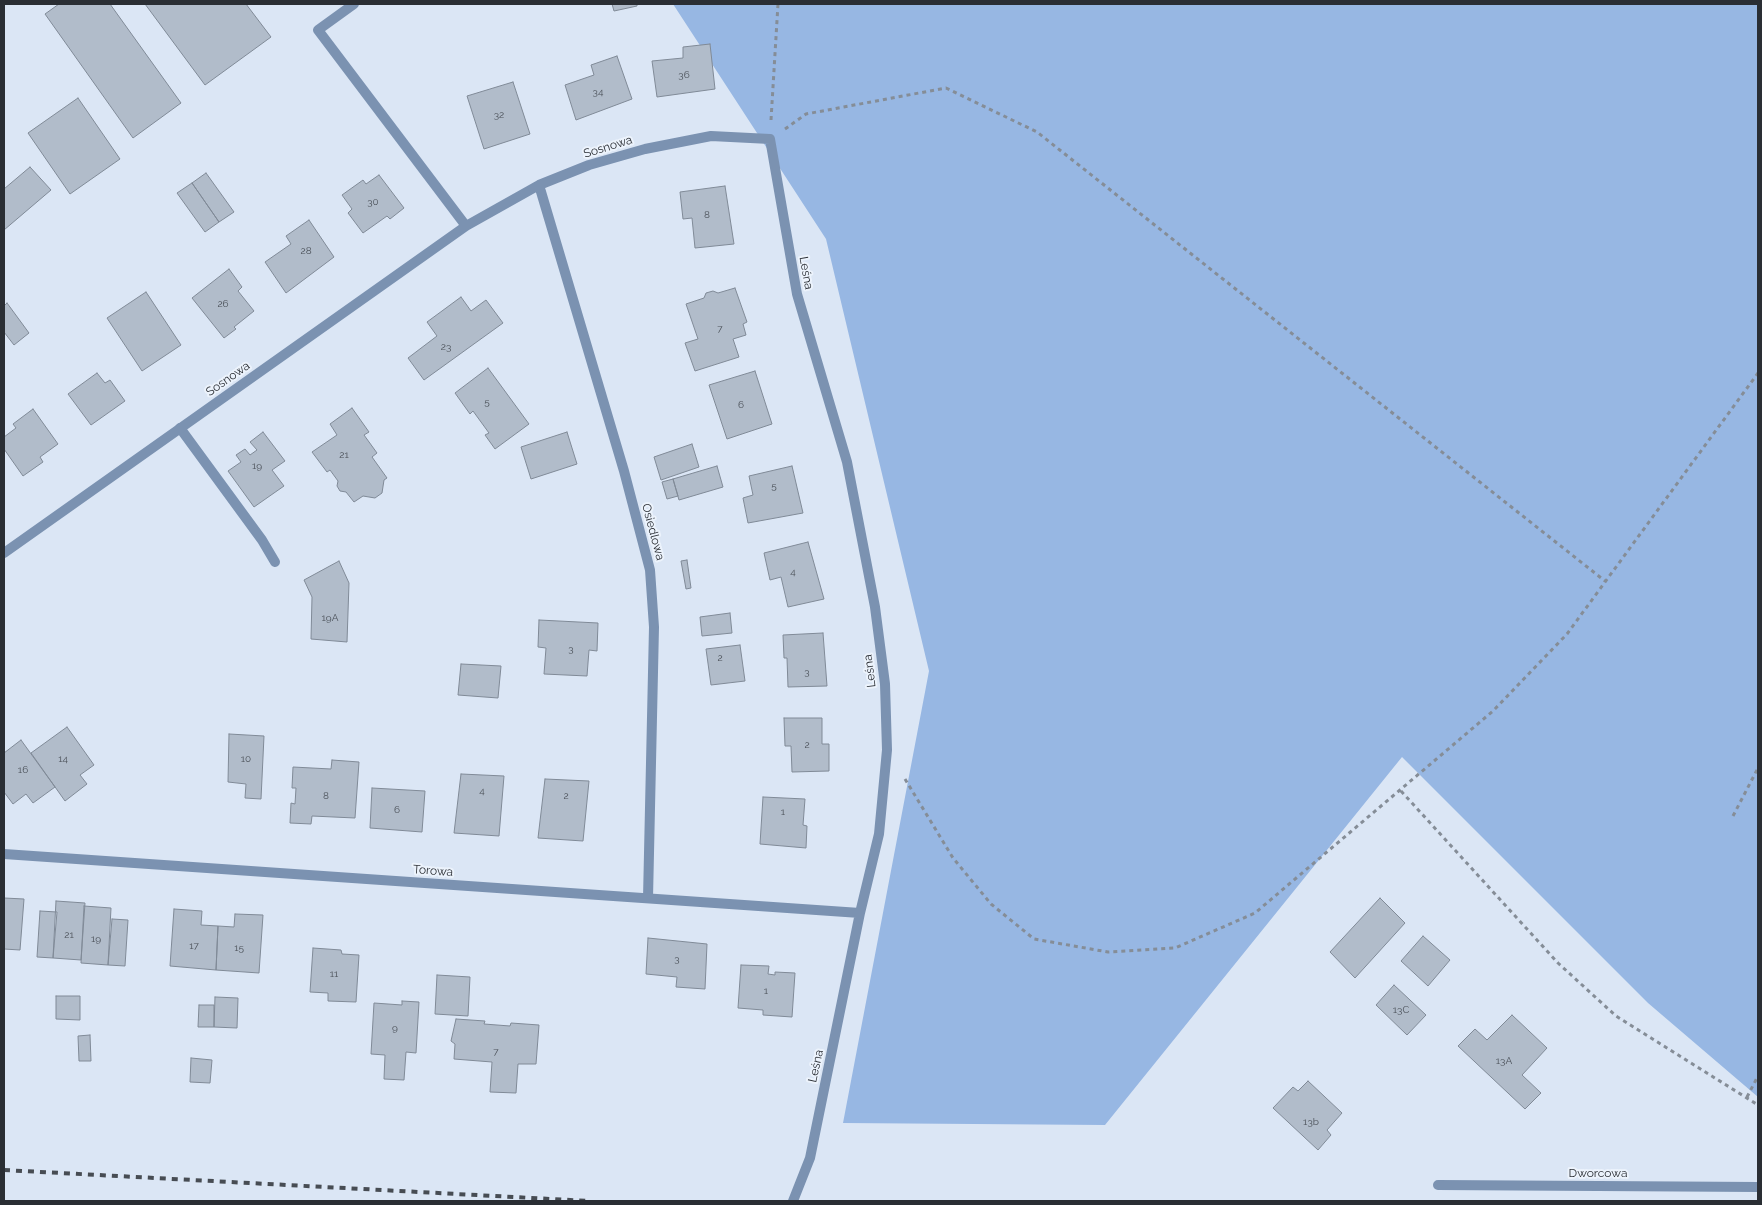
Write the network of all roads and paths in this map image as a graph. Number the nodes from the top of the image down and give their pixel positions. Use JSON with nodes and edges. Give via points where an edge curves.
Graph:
{"nodes":[{"id":1,"x":354,"y":4,"type":"edge"},
{"id":2,"x":778,"y":4,"type":"edge"},
{"id":3,"x":770,"y":139,"type":"junction"},
{"id":4,"x":539,"y":185,"type":"junction"},
{"id":5,"x":466,"y":226,"type":"junction"},
{"id":6,"x":1758,"y":373,"type":"edge"},
{"id":7,"x":180,"y":428,"type":"junction"},
{"id":8,"x":4,"y":552,"type":"edge"},
{"id":9,"x":275,"y":562,"type":"dead end"},
{"id":10,"x":1605,"y":581,"type":"junction"},
{"id":11,"x":887,"y":750,"type":"junction"},
{"id":12,"x":1758,"y":768,"type":"edge"},
{"id":13,"x":1401,"y":791,"type":"junction"},
{"id":14,"x":1733,"y":816,"type":"dead end"},
{"id":15,"x":4,"y":854,"type":"edge"},
{"id":16,"x":648,"y":898,"type":"junction"},
{"id":17,"x":860,"y":913,"type":"junction"},
{"id":18,"x":1758,"y":1076,"type":"edge"},
{"id":19,"x":1747,"y":1097,"type":"junction"},
{"id":20,"x":1758,"y":1105,"type":"edge"},
{"id":21,"x":1438,"y":1185,"type":"dead end"},
{"id":22,"x":1758,"y":1187,"type":"edge"},
{"id":23,"x":793,"y":1201,"type":"edge"}],
"edges":[{"from":1,"to":5,"type":"street","via":[[318,30]]},
{"from":2,"to":3,"type":"path"},
{"from":3,"to":4,"type":"street","name":"Sosnowa","via":[[711,136],[645,149],[589,165]]},
{"from":3,"to":10,"type":"path","via":[[806,114],[946,88],[1037,132]]},
{"from":3,"to":11,"type":"street","name":"Leśna","via":[[797,294],[847,462],[875,607],[885,684]]},
{"from":4,"to":5,"type":"street","name":"Sosnowa"},
{"from":4,"to":16,"type":"street","name":"Osiedlowa","via":[[650,570],[654,627]]},
{"from":5,"to":7,"type":"street","name":"Sosnowa"},
{"from":6,"to":10,"type":"path"},
{"from":7,"to":8,"type":"street","name":"Sosnowa"},
{"from":7,"to":9,"type":"street"},
{"from":10,"to":13,"type":"path","via":[[1561,641],[1493,711]]},
{"from":11,"to":13,"type":"path","via":[[953,858],[991,904],[1034,938],[1108,952],[1175,948],[1255,913]]},
{"from":11,"to":17,"type":"street","name":"Leśna","via":[[879,834]]},
{"from":12,"to":14,"type":"path"},
{"from":13,"to":19,"type":"path","via":[[1558,963],[1616,1016]]},
{"from":15,"to":16,"type":"street","name":"Torowa"},
{"from":16,"to":17,"type":"street","name":"Torowa"},
{"from":17,"to":23,"type":"street","name":"Leśna","via":[[810,1158]]},
{"from":18,"to":19,"type":"path"},
{"from":19,"to":20,"type":"path"},
{"from":21,"to":22,"type":"street","name":"Dworcowa"}]}
